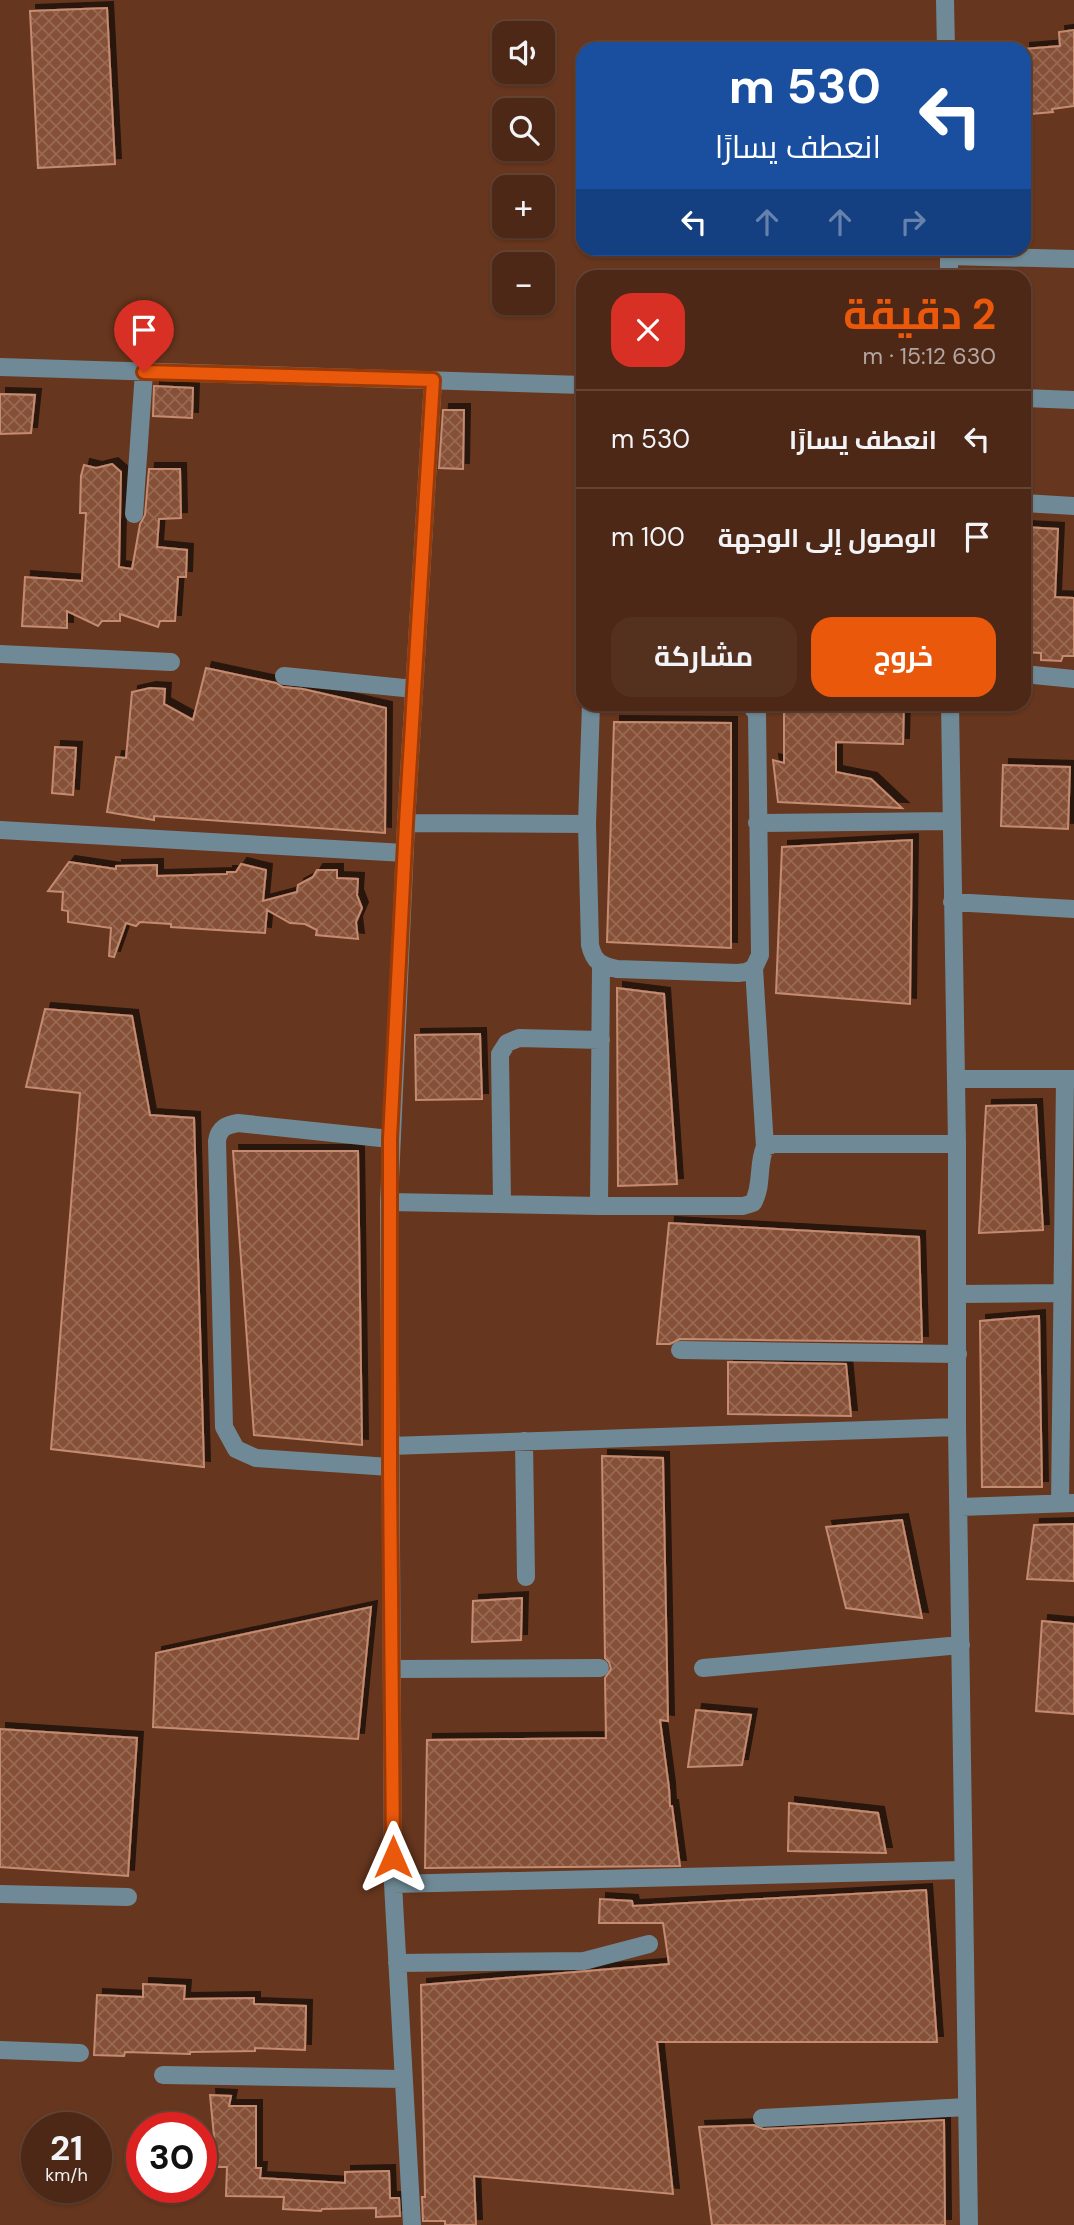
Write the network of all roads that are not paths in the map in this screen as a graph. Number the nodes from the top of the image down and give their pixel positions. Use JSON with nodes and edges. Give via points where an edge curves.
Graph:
{"nodes":[{"id":1,"x":945,"y":0,"type":"edge"},
{"id":2,"x":946,"y":42,"type":"edge"},
{"id":3,"x":1020,"y":256,"type":"edge"},
{"id":4,"x":1074,"y":259,"type":"edge"},
{"id":5,"x":0,"y":368,"type":"edge"},
{"id":6,"x":144,"y":372,"type":"junction"},
{"id":7,"x":433,"y":380,"type":"junction"},
{"id":8,"x":576,"y":385,"type":"edge"},
{"id":9,"x":1031,"y":398,"type":"edge"},
{"id":10,"x":1074,"y":400,"type":"edge"},
{"id":11,"x":1031,"y":503,"type":"edge"},
{"id":12,"x":1074,"y":506,"type":"edge"},
{"id":13,"x":134,"y":514,"type":"dead end"},
{"id":14,"x":0,"y":654,"type":"edge"},
{"id":15,"x":170,"y":663,"type":"dead end"},
{"id":16,"x":1031,"y":675,"type":"edge"},
{"id":17,"x":284,"y":676,"type":"dead end"},
{"id":18,"x":1074,"y":679,"type":"edge"},
{"id":19,"x":414,"y":689,"type":"junction"},
{"id":20,"x":591,"y":711,"type":"edge"},
{"id":21,"x":755,"y":711,"type":"edge"},
{"id":22,"x":950,"y":711,"type":"edge"},
{"id":23,"x":951,"y":821,"type":"junction"},
{"id":24,"x":406,"y":823,"type":"junction"},
{"id":25,"x":757,"y":823,"type":"junction"},
{"id":26,"x":587,"y":824,"type":"junction"},
{"id":27,"x":0,"y":830,"type":"edge"},
{"id":28,"x":405,"y":853,"type":"junction"},
{"id":29,"x":952,"y":902,"type":"junction"},
{"id":30,"x":1074,"y":909,"type":"edge"},
{"id":31,"x":601,"y":966,"type":"junction"},
{"id":32,"x":754,"y":968,"type":"junction"},
{"id":33,"x":601,"y":1040,"type":"junction"},
{"id":34,"x":956,"y":1079,"type":"junction"},
{"id":35,"x":1069,"y":1079,"type":"edge"},
{"id":36,"x":390,"y":1139,"type":"junction"},
{"id":37,"x":957,"y":1144,"type":"junction"},
{"id":38,"x":765,"y":1147,"type":"junction"},
{"id":39,"x":389,"y":1202,"type":"junction"},
{"id":40,"x":502,"y":1204,"type":"junction"},
{"id":41,"x":599,"y":1206,"type":"junction"},
{"id":42,"x":1062,"y":1293,"type":"junction"},
{"id":43,"x":958,"y":1294,"type":"junction"},
{"id":44,"x":680,"y":1350,"type":"dead end"},
{"id":45,"x":958,"y":1354,"type":"junction"},
{"id":46,"x":957,"y":1427,"type":"junction"},
{"id":47,"x":524,"y":1441,"type":"junction"},
{"id":48,"x":390,"y":1446,"type":"junction"},
{"id":49,"x":390,"y":1467,"type":"junction"},
{"id":50,"x":1067,"y":1503,"type":"edge"},
{"id":51,"x":960,"y":1507,"type":"junction"},
{"id":52,"x":526,"y":1577,"type":"dead end"},
{"id":53,"x":961,"y":1645,"type":"junction"},
{"id":54,"x":600,"y":1668,"type":"dead end"},
{"id":55,"x":703,"y":1668,"type":"dead end"},
{"id":56,"x":392,"y":1669,"type":"junction"},
{"id":57,"x":963,"y":1870,"type":"junction"},
{"id":58,"x":393,"y":1884,"type":"junction"},
{"id":59,"x":0,"y":1894,"type":"edge"},
{"id":60,"x":128,"y":1897,"type":"dead end"},
{"id":61,"x":649,"y":1944,"type":"dead end"},
{"id":62,"x":397,"y":1964,"type":"junction"},
{"id":63,"x":0,"y":2050,"type":"edge"},
{"id":64,"x":80,"y":2053,"type":"dead end"},
{"id":65,"x":163,"y":2075,"type":"dead end"},
{"id":66,"x":403,"y":2079,"type":"junction"},
{"id":67,"x":967,"y":2107,"type":"junction"},
{"id":68,"x":762,"y":2118,"type":"dead end"},
{"id":69,"x":412,"y":2225,"type":"edge"},
{"id":70,"x":969,"y":2225,"type":"edge"}],
"edges":[{"from":1,"to":2,"type":"street"},
{"from":3,"to":4,"type":"street"},
{"from":5,"to":6,"type":"street"},
{"from":6,"to":7,"type":"street"},
{"from":6,"to":13,"type":"street"},
{"from":7,"to":8,"type":"street"},
{"from":7,"to":19,"type":"street"},
{"from":9,"to":10,"type":"street"},
{"from":11,"to":12,"type":"street"},
{"from":14,"to":15,"type":"street"},
{"from":16,"to":18,"type":"street"},
{"from":17,"to":19,"type":"street"},
{"from":19,"to":24,"type":"street"},
{"from":20,"to":26,"type":"street"},
{"from":21,"to":25,"type":"street"},
{"from":22,"to":23,"type":"street"},
{"from":23,"to":25,"type":"street"},
{"from":23,"to":29,"type":"street"},
{"from":24,"to":26,"type":"street"},
{"from":24,"to":28,"type":"street"},
{"from":25,"to":32,"type":"street","via":[[760,955]]},
{"from":26,"to":31,"type":"street","via":[[590,945]]},
{"from":27,"to":28,"type":"street"},
{"from":28,"to":36,"type":"street"},
{"from":29,"to":30,"type":"street"},
{"from":29,"to":34,"type":"street"},
{"from":31,"to":32,"type":"street","via":[[738,973]]},
{"from":31,"to":33,"type":"street"},
{"from":32,"to":38,"type":"street"},
{"from":33,"to":40,"type":"street","via":[[519,1038],[507,1043],[500,1054]]},
{"from":33,"to":41,"type":"street"},
{"from":34,"to":35,"type":"street"},
{"from":34,"to":37,"type":"street"},
{"from":35,"to":42,"type":"street"},
{"from":36,"to":39,"type":"street"},
{"from":36,"to":49,"type":"street","via":[[238,1123],[226,1125],[217,1141],[224,1427],[236,1449],[256,1458]]},
{"from":37,"to":38,"type":"street"},
{"from":37,"to":43,"type":"street"},
{"from":38,"to":41,"type":"street","via":[[753,1203]]},
{"from":39,"to":40,"type":"street"},
{"from":39,"to":48,"type":"street"},
{"from":40,"to":41,"type":"street"},
{"from":42,"to":43,"type":"street"},
{"from":42,"to":50,"type":"street"},
{"from":43,"to":45,"type":"street"},
{"from":44,"to":45,"type":"street"},
{"from":45,"to":46,"type":"street"},
{"from":46,"to":47,"type":"street"},
{"from":46,"to":51,"type":"street"},
{"from":47,"to":48,"type":"street"},
{"from":47,"to":52,"type":"street"},
{"from":48,"to":49,"type":"street"},
{"from":49,"to":56,"type":"street"},
{"from":50,"to":51,"type":"street"},
{"from":51,"to":53,"type":"street"},
{"from":53,"to":55,"type":"street"},
{"from":53,"to":57,"type":"street"},
{"from":54,"to":56,"type":"street"},
{"from":56,"to":58,"type":"street"},
{"from":57,"to":58,"type":"street"},
{"from":57,"to":67,"type":"street"},
{"from":58,"to":62,"type":"street"},
{"from":59,"to":60,"type":"street"},
{"from":61,"to":62,"type":"street","via":[[584,1961]]},
{"from":62,"to":66,"type":"street"},
{"from":63,"to":64,"type":"street"},
{"from":65,"to":66,"type":"street"},
{"from":66,"to":69,"type":"street"},
{"from":67,"to":68,"type":"street"},
{"from":67,"to":70,"type":"street"}]}
